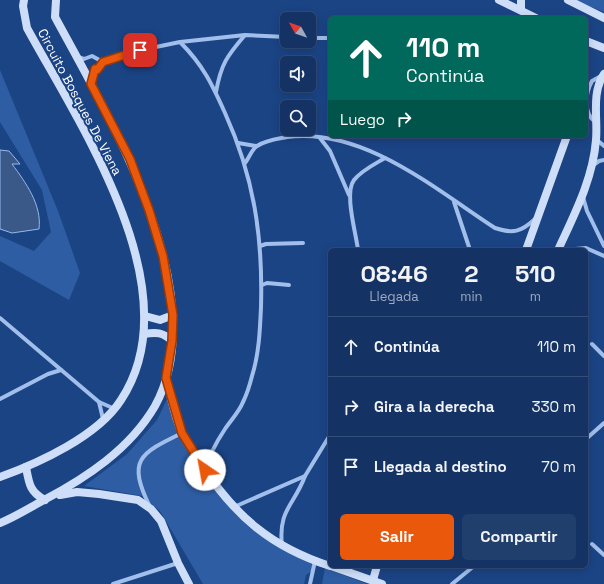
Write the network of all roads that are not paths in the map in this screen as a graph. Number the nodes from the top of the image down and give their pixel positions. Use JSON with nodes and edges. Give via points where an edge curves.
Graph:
{"nodes":[{"id":1,"x":24,"y":0,"type":"edge"},
{"id":2,"x":56,"y":0,"type":"edge"},
{"id":3,"x":499,"y":0,"type":"edge"},
{"id":4,"x":521,"y":0,"type":"edge"},
{"id":5,"x":568,"y":0,"type":"edge"},
{"id":6,"x":521,"y":10,"type":"junction"},
{"id":7,"x":532,"y":16,"type":"edge"},
{"id":8,"x":604,"y":18,"type":"edge"},
{"id":9,"x":246,"y":35,"type":"junction"},
{"id":10,"x":280,"y":37,"type":"edge"},
{"id":11,"x":316,"y":38,"type":"edge"},
{"id":12,"x":328,"y":38,"type":"edge"},
{"id":13,"x":180,"y":42,"type":"junction"},
{"id":14,"x":588,"y":42,"type":"edge"},
{"id":15,"x":604,"y":48,"type":"edge"},
{"id":16,"x":76,"y":56,"type":"junction"},
{"id":17,"x":103,"y":62,"type":"junction"},
{"id":18,"x":604,"y":74,"type":"edge"},
{"id":19,"x":592,"y":81,"type":"junction"},
{"id":20,"x":588,"y":82,"type":"edge"},
{"id":21,"x":91,"y":84,"type":"junction"},
{"id":22,"x":216,"y":92,"type":"junction"},
{"id":23,"x":588,"y":93,"type":"edge"},
{"id":24,"x":588,"y":113,"type":"edge"},
{"id":25,"x":596,"y":122,"type":"junction"},
{"id":26,"x":320,"y":138,"type":"junction"},
{"id":27,"x":565,"y":138,"type":"edge"},
{"id":28,"x":596,"y":139,"type":"junction"},
{"id":29,"x":238,"y":143,"type":"junction"},
{"id":30,"x":256,"y":146,"type":"junction"},
{"id":31,"x":604,"y":146,"type":"edge"},
{"id":32,"x":385,"y":158,"type":"junction"},
{"id":33,"x":604,"y":160,"type":"edge"},
{"id":34,"x":245,"y":163,"type":"junction"},
{"id":35,"x":592,"y":167,"type":"junction"},
{"id":36,"x":582,"y":194,"type":"junction"},
{"id":37,"x":349,"y":195,"type":"junction"},
{"id":38,"x":454,"y":201,"type":"junction"},
{"id":39,"x":538,"y":217,"type":"junction"},
{"id":40,"x":303,"y":243,"type":"dead end"},
{"id":41,"x":260,"y":246,"type":"junction"},
{"id":42,"x":604,"y":246,"type":"edge"},
{"id":43,"x":358,"y":248,"type":"edge"},
{"id":44,"x":469,"y":248,"type":"edge"},
{"id":45,"x":527,"y":248,"type":"edge"},
{"id":46,"x":559,"y":248,"type":"edge"},
{"id":47,"x":588,"y":249,"type":"edge"},
{"id":48,"x":604,"y":256,"type":"edge"},
{"id":49,"x":262,"y":285,"type":"junction"},
{"id":50,"x":289,"y":285,"type":"dead end"},
{"id":51,"x":173,"y":315,"type":"junction"},
{"id":52,"x":145,"y":316,"type":"junction"},
{"id":53,"x":0,"y":318,"type":"edge"},
{"id":54,"x":5,"y":322,"type":"junction"},
{"id":55,"x":0,"y":324,"type":"edge"},
{"id":56,"x":144,"y":334,"type":"junction"},
{"id":57,"x":172,"y":341,"type":"junction"},
{"id":58,"x":592,"y":344,"type":"dead end"},
{"id":59,"x":604,"y":356,"type":"edge"},
{"id":60,"x":61,"y":370,"type":"junction"},
{"id":61,"x":166,"y":378,"type":"junction"},
{"id":62,"x":0,"y":399,"type":"edge"},
{"id":63,"x":99,"y":402,"type":"junction"},
{"id":64,"x":114,"y":409,"type":"junction"},
{"id":65,"x":104,"y":420,"type":"junction"},
{"id":66,"x":604,"y":423,"type":"edge"},
{"id":67,"x":182,"y":433,"type":"junction"},
{"id":68,"x":588,"y":437,"type":"edge"},
{"id":69,"x":328,"y":438,"type":"edge"},
{"id":70,"x":26,"y":468,"type":"junction"},
{"id":71,"x":205,"y":470,"type":"junction"},
{"id":72,"x":305,"y":476,"type":"junction"},
{"id":73,"x":0,"y":477,"type":"edge"},
{"id":74,"x":54,"y":496,"type":"junction"},
{"id":75,"x":45,"y":500,"type":"junction"},
{"id":76,"x":233,"y":507,"type":"junction"},
{"id":77,"x":151,"y":509,"type":"junction"},
{"id":78,"x":0,"y":523,"type":"edge"},
{"id":79,"x":592,"y":544,"type":"dead end"},
{"id":80,"x":282,"y":546,"type":"junction"},
{"id":81,"x":604,"y":555,"type":"edge"},
{"id":82,"x":315,"y":561,"type":"junction"},
{"id":83,"x":178,"y":563,"type":"junction"},
{"id":84,"x":328,"y":565,"type":"edge"},
{"id":85,"x":336,"y":568,"type":"edge"},
{"id":86,"x":377,"y":568,"type":"edge"},
{"id":87,"x":472,"y":568,"type":"edge"},
{"id":88,"x":374,"y":580,"type":"junction"},
{"id":89,"x":113,"y":584,"type":"edge"},
{"id":90,"x":190,"y":584,"type":"edge"},
{"id":91,"x":310,"y":584,"type":"edge"},
{"id":92,"x":382,"y":584,"type":"edge"},
{"id":93,"x":452,"y":584,"type":"edge"}],
"edges":[{"from":1,"to":52,"type":"main road","name":"Circuito Bosques De Viena","via":[[27,28],[103,166],[120,210],[143,288]]},
{"from":2,"to":16,"type":"main road","via":[[55,17]]},
{"from":3,"to":6,"type":"main road"},
{"from":4,"to":6,"type":"main road"},
{"from":5,"to":8,"type":"main road"},
{"from":6,"to":7,"type":"main road"},
{"from":9,"to":10,"type":"street"},
{"from":9,"to":13,"type":"street"},
{"from":9,"to":22,"type":"street","via":[[227,57],[219,73]]},
{"from":11,"to":12,"type":"street"},
{"from":13,"to":17,"type":"street","via":[[127,53]]},
{"from":13,"to":22,"type":"street","via":[[197,60]]},
{"from":14,"to":15,"type":"main road"},
{"from":16,"to":17,"type":"street","via":[[84,59],[92,56]]},
{"from":16,"to":21,"type":"main road"},
{"from":17,"to":21,"type":"street","via":[[97,70],[95,69]]},
{"from":18,"to":19,"type":"street"},
{"from":18,"to":25,"type":"main road","via":[[598,88]]},
{"from":19,"to":20,"type":"street"},
{"from":19,"to":23,"type":"street"},
{"from":21,"to":51,"type":"main road","via":[[130,159],[149,210],[163,256]]},
{"from":22,"to":29,"type":"street"},
{"from":24,"to":25,"type":"street"},
{"from":25,"to":28,"type":"main road"},
{"from":26,"to":30,"type":"street","via":[[298,136],[272,139]]},
{"from":26,"to":32,"type":"street","via":[[347,142]]},
{"from":26,"to":37,"type":"street","via":[[330,151]]},
{"from":27,"to":39,"type":"main road"},
{"from":28,"to":31,"type":"street"},
{"from":28,"to":35,"type":"main road"},
{"from":29,"to":30,"type":"street"},
{"from":29,"to":34,"type":"street"},
{"from":30,"to":34,"type":"street"},
{"from":32,"to":37,"type":"street","via":[[366,169],[354,180]]},
{"from":32,"to":38,"type":"street","via":[[419,176]]},
{"from":33,"to":35,"type":"street"},
{"from":34,"to":41,"type":"street"},
{"from":35,"to":36,"type":"main road"},
{"from":36,"to":42,"type":"street","via":[[587,211]]},
{"from":36,"to":46,"type":"main road"},
{"from":37,"to":43,"type":"street"},
{"from":38,"to":39,"type":"street","via":[[495,228],[509,232],[525,228]]},
{"from":38,"to":44,"type":"street"},
{"from":39,"to":45,"type":"main road"},
{"from":40,"to":41,"type":"street"},
{"from":41,"to":49,"type":"street"},
{"from":47,"to":48,"type":"street"},
{"from":49,"to":50,"type":"street"},
{"from":49,"to":71,"type":"street","via":[[260,333],[253,375],[244,401],[216,444]]},
{"from":51,"to":52,"type":"main road","via":[[160,320]]},
{"from":51,"to":57,"type":"main road"},
{"from":52,"to":56,"type":"main road","name":"Circuito Bosques De Viena"},
{"from":53,"to":54,"type":"street"},
{"from":54,"to":55,"type":"street"},
{"from":54,"to":60,"type":"street"},
{"from":56,"to":57,"type":"main road","via":[[159,332]]},
{"from":56,"to":64,"type":"main road","name":"Circuito Bosques De Viena","via":[[142,354],[122,400]]},
{"from":57,"to":61,"type":"main road"},
{"from":58,"to":59,"type":"street"},
{"from":60,"to":62,"type":"street"},
{"from":60,"to":63,"type":"street"},
{"from":61,"to":67,"type":"main road"},
{"from":61,"to":74,"type":"main road","via":[[154,406],[124,445],[73,485]]},
{"from":63,"to":64,"type":"street"},
{"from":63,"to":65,"type":"street"},
{"from":64,"to":65,"type":"main road"},
{"from":65,"to":70,"type":"main road","via":[[71,443]]},
{"from":66,"to":68,"type":"street"},
{"from":67,"to":71,"type":"main road"},
{"from":67,"to":77,"type":"street","via":[[143,455],[137,469],[140,486]]},
{"from":69,"to":72,"type":"street"},
{"from":70,"to":73,"type":"main road"},
{"from":70,"to":75,"type":"main road","via":[[29,483],[35,494]]},
{"from":71,"to":76,"type":"main road"},
{"from":72,"to":76,"type":"street"},
{"from":72,"to":80,"type":"street","via":[[298,492],[285,510],[281,526]]},
{"from":74,"to":75,"type":"main road"},
{"from":74,"to":77,"type":"main road","via":[[77,492],[99,494],[138,500]]},
{"from":75,"to":78,"type":"main road"},
{"from":76,"to":80,"type":"main road"},
{"from":77,"to":83,"type":"main road","via":[[161,521]]},
{"from":79,"to":81,"type":"street"},
{"from":80,"to":82,"type":"main road"},
{"from":82,"to":84,"type":"main road"},
{"from":82,"to":91,"type":"street"},
{"from":83,"to":89,"type":"street"},
{"from":83,"to":90,"type":"main road"},
{"from":85,"to":88,"type":"main road"},
{"from":86,"to":88,"type":"main road"},
{"from":87,"to":93,"type":"street"},
{"from":88,"to":92,"type":"main road"}]}
